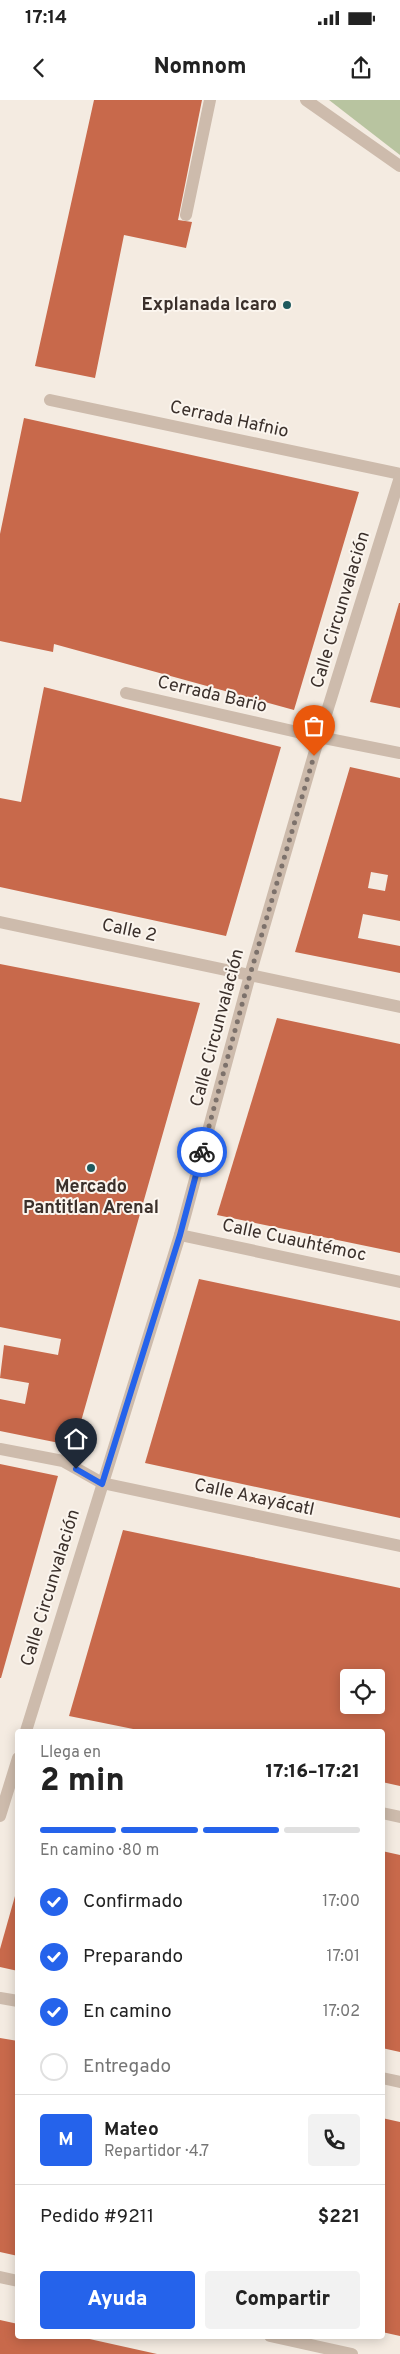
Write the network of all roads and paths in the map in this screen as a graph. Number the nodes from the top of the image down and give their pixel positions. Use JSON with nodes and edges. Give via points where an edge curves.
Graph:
{"nodes":[{"id":1,"x":210,"y":100,"type":"edge"},
{"id":2,"x":306,"y":100,"type":"edge"},
{"id":3,"x":400,"y":166,"type":"edge"},
{"id":4,"x":186,"y":214,"type":"dead end"},
{"id":5,"x":50,"y":400,"type":"dead end"},
{"id":6,"x":400,"y":476,"type":"edge"},
{"id":7,"x":126,"y":692,"type":"dead end"},
{"id":8,"x":319,"y":737,"type":"junction"},
{"id":9,"x":400,"y":753,"type":"edge"},
{"id":10,"x":0,"y":922,"type":"edge"},
{"id":11,"x":250,"y":975,"type":"junction"},
{"id":12,"x":400,"y":1007,"type":"edge"},
{"id":13,"x":180,"y":1235,"type":"junction"},
{"id":14,"x":400,"y":1282,"type":"edge"},
{"id":15,"x":0,"y":1449,"type":"edge"},
{"id":16,"x":102,"y":1484,"type":"junction"},
{"id":17,"x":400,"y":1546,"type":"edge"},
{"id":18,"x":27,"y":1729,"type":"edge"},
{"id":19,"x":15,"y":1768,"type":"edge"},
{"id":20,"x":385,"y":1814,"type":"edge"},
{"id":21,"x":0,"y":1816,"type":"edge"},
{"id":22,"x":400,"y":1817,"type":"edge"},
{"id":23,"x":0,"y":1998,"type":"edge"},
{"id":24,"x":15,"y":2000,"type":"edge"},
{"id":25,"x":385,"y":2079,"type":"edge"},
{"id":26,"x":400,"y":2082,"type":"edge"},
{"id":27,"x":0,"y":2277,"type":"edge"},
{"id":28,"x":15,"y":2280,"type":"edge"},
{"id":29,"x":284,"y":2339,"type":"edge"},
{"id":30,"x":352,"y":2354,"type":"edge"}],
"edges":[{"from":1,"to":4,"type":"street"},
{"from":2,"to":3,"type":"street"},
{"from":5,"to":6,"type":"street","name":"Cerrada Hafnio"},
{"from":6,"to":8,"type":"street","name":"Calle Circunvalación"},
{"from":7,"to":8,"type":"street","name":"Cerrada Bario"},
{"from":8,"to":9,"type":"street","name":"Cerrada Bario"},
{"from":8,"to":11,"type":"street","name":"Calle Circunvalación"},
{"from":10,"to":11,"type":"street","name":"Calle 2"},
{"from":11,"to":12,"type":"street","name":"Calle 2"},
{"from":11,"to":13,"type":"street","name":"Calle Circunvalación"},
{"from":13,"to":14,"type":"street","name":"Calle Cuauhtémoc"},
{"from":13,"to":16,"type":"street","name":"Calle Circunvalación"},
{"from":15,"to":16,"type":"street","name":"Calle Axayácatl","via":[[62,1462]]},
{"from":16,"to":17,"type":"street","name":"Calle Axayácatl"},
{"from":16,"to":18,"type":"street","name":"Calle Circunvalación"},
{"from":19,"to":21,"type":"street"},
{"from":20,"to":22,"type":"street"},
{"from":23,"to":24,"type":"street"},
{"from":25,"to":26,"type":"street"},
{"from":27,"to":28,"type":"street"},
{"from":29,"to":30,"type":"street"}]}
